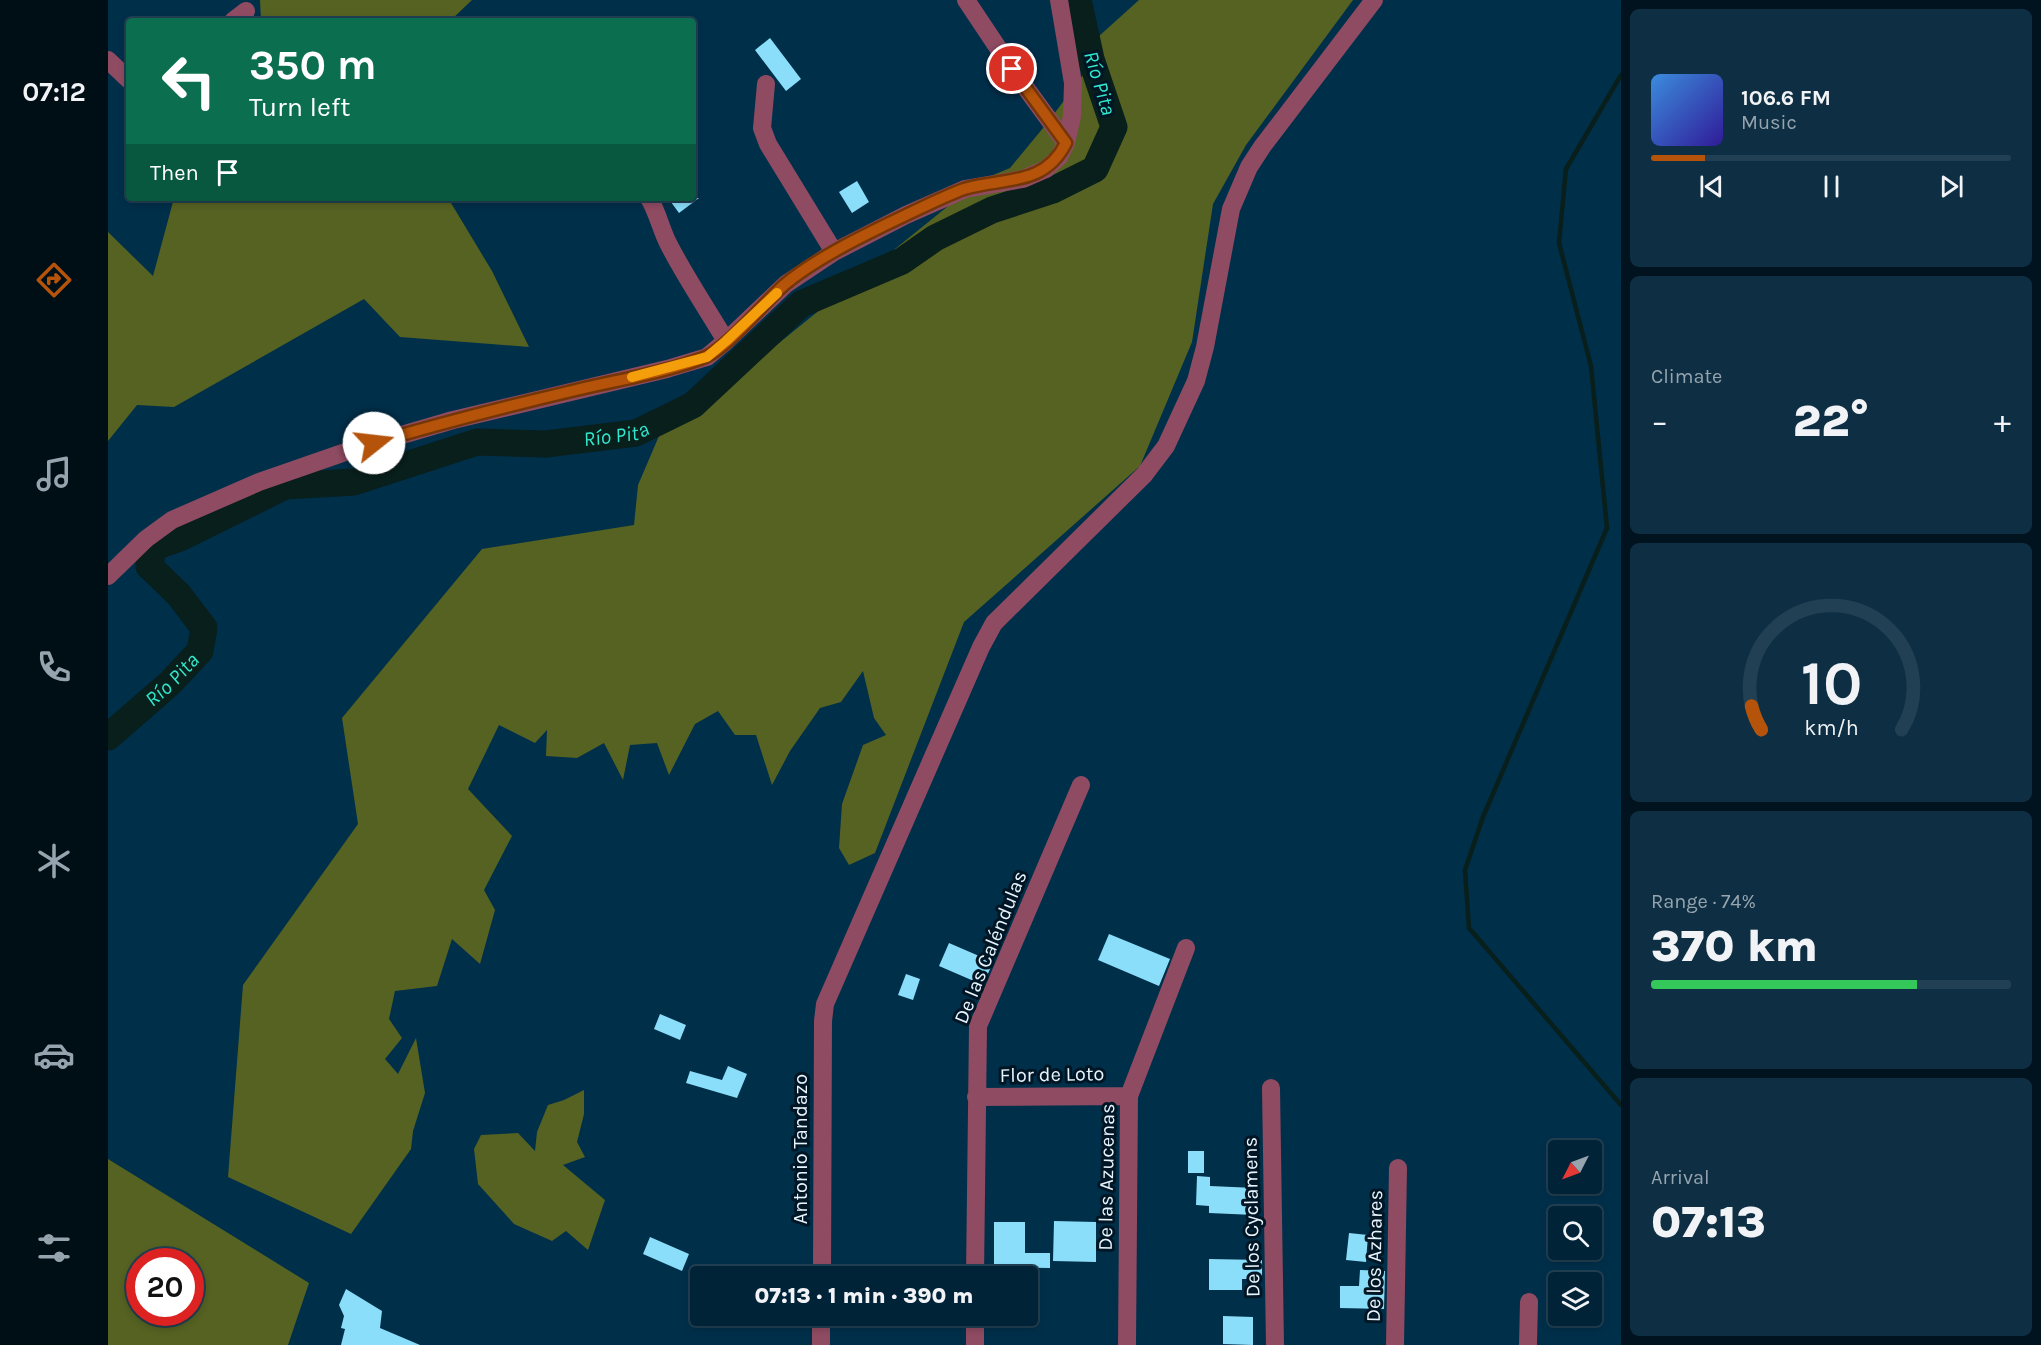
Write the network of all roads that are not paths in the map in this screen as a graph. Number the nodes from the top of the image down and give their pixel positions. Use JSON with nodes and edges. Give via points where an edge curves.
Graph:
{"nodes":[{"id":1,"x":966,"y":0,"type":"edge"},
{"id":2,"x":1059,"y":0,"type":"edge"},
{"id":3,"x":1374,"y":0,"type":"edge"},
{"id":4,"x":108,"y":60,"type":"edge"},
{"id":5,"x":126,"y":77,"type":"edge"},
{"id":6,"x":766,"y":84,"type":"dead end"},
{"id":7,"x":1066,"y":143,"type":"junction"},
{"id":8,"x":651,"y":201,"type":"edge"},
{"id":9,"x":834,"y":252,"type":"junction"},
{"id":10,"x":726,"y":341,"type":"junction"},
{"id":11,"x":108,"y":576,"type":"edge"},
{"id":12,"x":1081,"y":785,"type":"dead end"},
{"id":13,"x":1186,"y":948,"type":"dead end"},
{"id":14,"x":1271,"y":1088,"type":"dead end"},
{"id":15,"x":1129,"y":1096,"type":"junction"},
{"id":16,"x":976,"y":1097,"type":"junction"},
{"id":17,"x":1398,"y":1168,"type":"dead end"},
{"id":18,"x":822,"y":1266,"type":"edge"},
{"id":19,"x":975,"y":1266,"type":"edge"},
{"id":20,"x":1528,"y":1302,"type":"dead end"},
{"id":21,"x":821,"y":1326,"type":"edge"},
{"id":22,"x":975,"y":1326,"type":"edge"},
{"id":23,"x":821,"y":1345,"type":"edge"},
{"id":24,"x":975,"y":1345,"type":"edge"},
{"id":25,"x":1127,"y":1345,"type":"edge"},
{"id":26,"x":1275,"y":1345,"type":"edge"},
{"id":27,"x":1395,"y":1345,"type":"edge"},
{"id":28,"x":1528,"y":1345,"type":"edge"}],
"edges":[{"from":1,"to":7,"type":"street"},
{"from":2,"to":7,"type":"street","via":[[1073,83]]},
{"from":3,"to":18,"type":"street","name":"Antonio Tandazo","via":[[1249,167],[1230,209],[1196,381],[1166,446],[1144,475],[994,623],[825,1004]]},
{"from":4,"to":5,"type":"street"},
{"from":6,"to":9,"type":"street","via":[[762,128],[768,144]]},
{"from":7,"to":9,"type":"street","via":[[1046,169],[1023,178],[964,189]]},
{"from":8,"to":10,"type":"street","via":[[678,262]]},
{"from":9,"to":10,"type":"street","via":[[786,284]]},
{"from":10,"to":11,"type":"street","via":[[707,357],[453,420],[354,448],[259,482],[172,520]]},
{"from":12,"to":16,"type":"street","name":"De las Caléndulas","via":[[978,1026]]},
{"from":13,"to":15,"type":"street","name":"De las Azucenas"},
{"from":14,"to":26,"type":"street","name":"De los Cyclamens"},
{"from":15,"to":16,"type":"street","name":"Flor de Loto"},
{"from":15,"to":25,"type":"street","name":"De las Azucenas"},
{"from":16,"to":19,"type":"street","name":"De las Caléndulas"},
{"from":17,"to":27,"type":"street","name":"De los Azhares"},
{"from":20,"to":28,"type":"street"},
{"from":21,"to":23,"type":"street"},
{"from":22,"to":24,"type":"street"}]}
